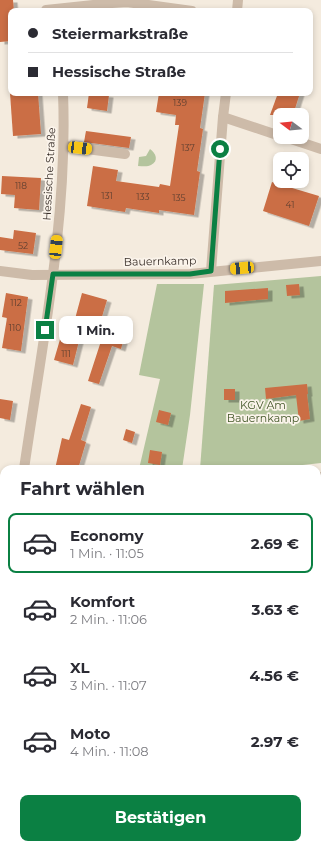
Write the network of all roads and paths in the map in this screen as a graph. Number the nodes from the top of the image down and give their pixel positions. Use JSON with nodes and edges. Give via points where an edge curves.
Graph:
{"nodes":[{"id":1,"x":45,"y":7,"type":"edge"},
{"id":2,"x":170,"y":8,"type":"edge"},
{"id":3,"x":63,"y":96,"type":"edge"},
{"id":4,"x":226,"y":96,"type":"edge"},
{"id":5,"x":223,"y":117,"type":"junction"},
{"id":6,"x":273,"y":134,"type":"edge"},
{"id":7,"x":306,"y":144,"type":"edge"},
{"id":8,"x":64,"y":146,"type":"junction"},
{"id":9,"x":321,"y":149,"type":"edge"},
{"id":10,"x":125,"y":154,"type":"dead end"},
{"id":11,"x":321,"y":261,"type":"edge"},
{"id":12,"x":0,"y":271,"type":"edge"},
{"id":13,"x":211,"y":271,"type":"junction"},
{"id":14,"x":53,"y":274,"type":"junction"},
{"id":15,"x":25,"y":465,"type":"edge"}],
"edges":[{"from":1,"to":2,"type":"street","via":[[127,2]]},
{"from":3,"to":8,"type":"street","name":"Hessische Straße"},
{"from":4,"to":5,"type":"street"},
{"from":5,"to":6,"type":"street"},
{"from":5,"to":13,"type":"street"},
{"from":7,"to":9,"type":"street"},
{"from":8,"to":10,"type":"street"},
{"from":8,"to":14,"type":"street","name":"Hessische Straße"},
{"from":11,"to":13,"type":"street","name":"Bauernkamp"},
{"from":12,"to":14,"type":"street","name":"Bauernkamp","via":[[32,275]]},
{"from":13,"to":14,"type":"street","name":"Bauernkamp","via":[[190,274]]},
{"from":14,"to":15,"type":"street","name":"Hessische Straße"}]}
